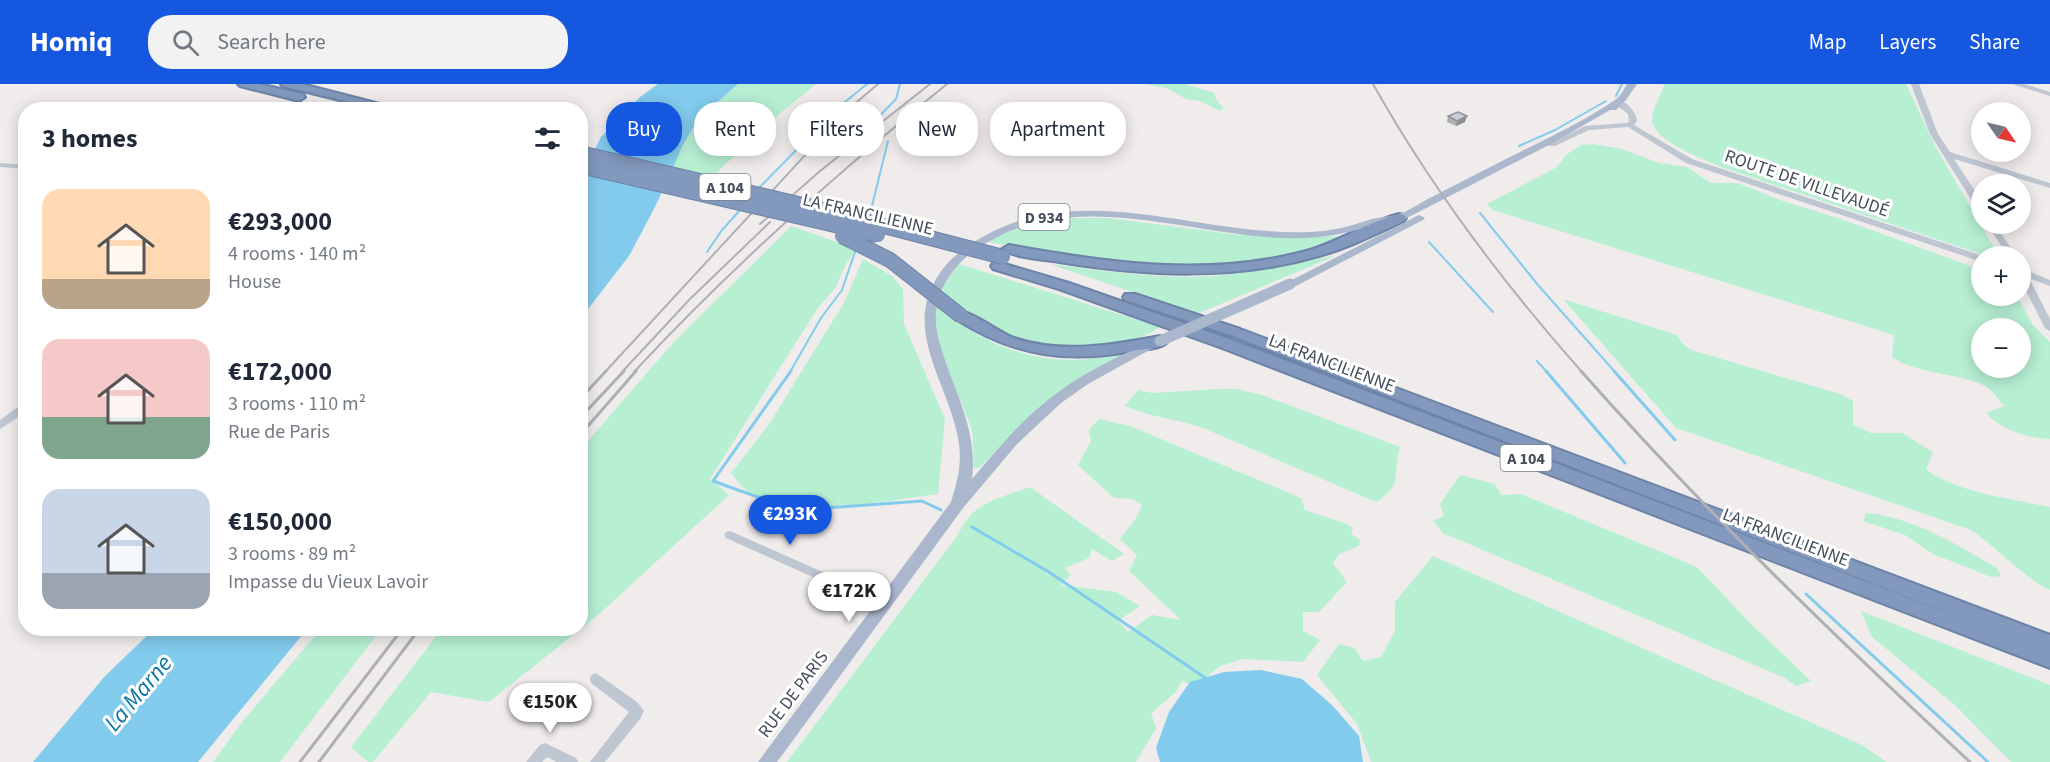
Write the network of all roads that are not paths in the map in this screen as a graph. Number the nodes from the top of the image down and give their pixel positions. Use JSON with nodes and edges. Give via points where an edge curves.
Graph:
{"nodes":[{"id":1,"x":244,"y":84,"type":"edge"},
{"id":2,"x":287,"y":84,"type":"edge"},
{"id":3,"x":1632,"y":84,"type":"edge"},
{"id":4,"x":1915,"y":84,"type":"edge"},
{"id":5,"x":2016,"y":84,"type":"edge"},
{"id":6,"x":2050,"y":94,"type":"edge"},
{"id":7,"x":317,"y":102,"type":"edge"},
{"id":8,"x":363,"y":102,"type":"edge"},
{"id":9,"x":1618,"y":102,"type":"junction"},
{"id":10,"x":1629,"y":125,"type":"junction"},
{"id":11,"x":1552,"y":144,"type":"junction"},
{"id":12,"x":1947,"y":154,"type":"junction"},
{"id":13,"x":588,"y":155,"type":"edge"},
{"id":14,"x":0,"y":165,"type":"edge"},
{"id":15,"x":18,"y":166,"type":"edge"},
{"id":16,"x":588,"y":168,"type":"edge"},
{"id":17,"x":2050,"y":186,"type":"edge"},
{"id":18,"x":1971,"y":192,"type":"edge"},
{"id":19,"x":785,"y":215,"type":"junction"},
{"id":20,"x":1399,"y":218,"type":"junction"},
{"id":21,"x":1971,"y":255,"type":"edge"},
{"id":22,"x":1003,"y":257,"type":"junction"},
{"id":23,"x":2031,"y":275,"type":"edge"},
{"id":24,"x":2050,"y":284,"type":"edge"},
{"id":25,"x":2031,"y":291,"type":"edge"},
{"id":26,"x":2050,"y":328,"type":"edge"},
{"id":27,"x":1160,"y":341,"type":"junction"},
{"id":28,"x":18,"y":413,"type":"edge"},
{"id":29,"x":0,"y":426,"type":"edge"},
{"id":30,"x":958,"y":504,"type":"junction"},
{"id":31,"x":730,"y":535,"type":"dead end"},
{"id":32,"x":837,"y":584,"type":"tunnel mouth"},
{"id":33,"x":857,"y":593,"type":"tunnel mouth"},
{"id":34,"x":884,"y":605,"type":"junction"},
{"id":35,"x":2050,"y":643,"type":"edge"},
{"id":36,"x":2050,"y":660,"type":"edge"},
{"id":37,"x":596,"y":679,"type":"dead end"},
{"id":38,"x":534,"y":762,"type":"edge"},
{"id":39,"x":571,"y":762,"type":"edge"},
{"id":40,"x":597,"y":762,"type":"edge"},
{"id":41,"x":767,"y":762,"type":"edge"}],
"edges":[{"from":1,"to":7,"type":"highway"},
{"from":2,"to":8,"type":"highway"},
{"from":3,"to":9,"type":"main road","number":"D 934"},
{"from":4,"to":12,"type":"street","via":[[1924,113]]},
{"from":5,"to":6,"type":"street"},
{"from":9,"to":10,"type":"street","via":[[1633,116]]},
{"from":9,"to":11,"type":"main road","number":"D 934"},
{"from":9,"to":20,"type":"main road","number":"D 934"},
{"from":10,"to":11,"type":"street","via":[[1588,128]]},
{"from":10,"to":21,"type":"street","name":"ROUTE DE VILLEVAUDÉ","via":[[1689,161]]},
{"from":11,"to":27,"type":"main road","number":"D 934","bridge":true,"via":[[1365,248]]},
{"from":12,"to":17,"type":"street"},
{"from":12,"to":18,"type":"street"},
{"from":13,"to":22,"type":"highway","name":"LA FRANCILIENNE","number":"A 104","bridge":true},
{"from":14,"to":15,"type":"street"},
{"from":16,"to":19,"type":"highway","name":"LA FRANCILIENNE","number":"A 104","bridge":true},
{"from":19,"to":22,"type":"highway","name":"LA FRANCILIENNE","number":"A 104","bridge":true},
{"from":19,"to":27,"type":"highway","bridge":true,"via":[[797,223],[868,246],[991,335],[1061,353],[1111,351]]},
{"from":20,"to":22,"type":"highway","via":[[1312,253],[1244,267],[1132,269]]},
{"from":20,"to":30,"type":"main road","number":"D 934","via":[[1386,218],[1337,233],[1282,235],[1138,217],[1076,214],[1028,221],[983,239],[964,252],[941,279],[934,289],[930,314],[933,343],[966,436],[968,460]]},
{"from":22,"to":35,"type":"highway","name":"LA FRANCILIENNE","number":"A 104","via":[[1235,332]]},
{"from":22,"to":36,"type":"highway","name":"LA FRANCILIENNE","number":"A 104","via":[[1064,286],[1249,352]]},
{"from":23,"to":24,"type":"street"},
{"from":25,"to":26,"type":"street"},
{"from":27,"to":30,"type":"main road","number":"D 934","via":[[1114,363],[1056,400],[1011,441]]},
{"from":28,"to":29,"type":"street"},
{"from":30,"to":34,"type":"main road","name":"RUE DE PARIS"},
{"from":31,"to":32,"type":"street"},
{"from":33,"to":34,"type":"street"},
{"from":34,"to":41,"type":"main road","name":"RUE DE PARIS"},
{"from":37,"to":40,"type":"street","via":[[637,711]]},
{"from":38,"to":39,"type":"street","via":[[545,749]]}]}
